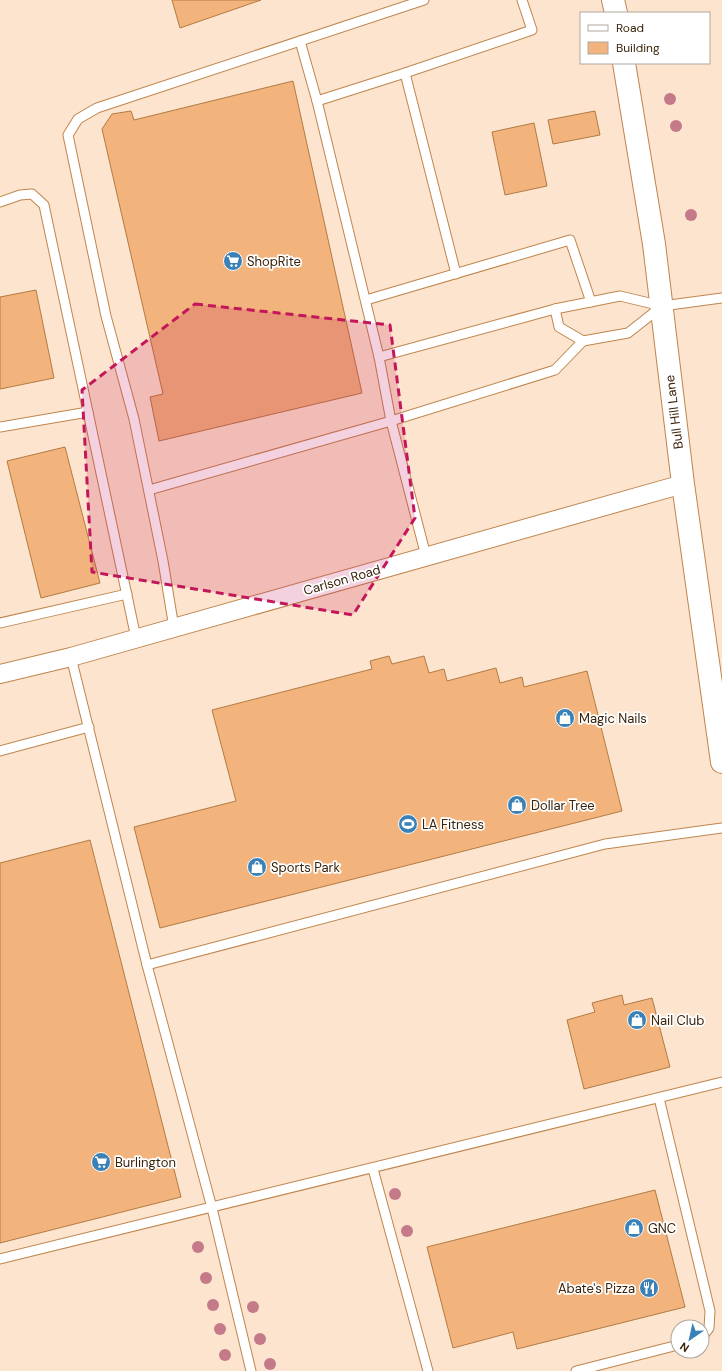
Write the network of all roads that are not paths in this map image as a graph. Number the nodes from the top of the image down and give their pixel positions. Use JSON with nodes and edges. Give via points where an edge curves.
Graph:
{"nodes":[{"id":1,"x":424,"y":0,"type":"edge"},
{"id":2,"x":522,"y":0,"type":"edge"},
{"id":3,"x":613,"y":0,"type":"edge"},
{"id":4,"x":616,"y":12,"type":"edge"},
{"id":5,"x":300,"y":41,"type":"junction"},
{"id":6,"x":624,"y":64,"type":"edge"},
{"id":7,"x":405,"y":73,"type":"junction"},
{"id":8,"x":317,"y":101,"type":"junction"},
{"id":9,"x":0,"y":202,"type":"edge"},
{"id":10,"x":456,"y":274,"type":"junction"},
{"id":11,"x":722,"y":298,"type":"edge"},
{"id":12,"x":366,"y":300,"type":"junction"},
{"id":13,"x":591,"y":302,"type":"junction"},
{"id":14,"x":662,"y":306,"type":"junction"},
{"id":15,"x":555,"y":309,"type":"junction"},
{"id":16,"x":583,"y":341,"type":"junction"},
{"id":17,"x":379,"y":357,"type":"junction"},
{"id":18,"x":88,"y":412,"type":"junction"},
{"id":19,"x":392,"y":421,"type":"junction"},
{"id":20,"x":0,"y":428,"type":"edge"},
{"id":21,"x":683,"y":484,"type":"junction"},
{"id":22,"x":149,"y":490,"type":"junction"},
{"id":23,"x":426,"y":556,"type":"junction"},
{"id":24,"x":127,"y":594,"type":"junction"},
{"id":25,"x":0,"y":623,"type":"edge"},
{"id":26,"x":174,"y":628,"type":"junction"},
{"id":27,"x":136,"y":638,"type":"junction"},
{"id":28,"x":72,"y":657,"type":"junction"},
{"id":29,"x":0,"y":674,"type":"edge"},
{"id":30,"x":89,"y":727,"type":"junction"},
{"id":31,"x":0,"y":751,"type":"edge"},
{"id":32,"x":722,"y":762,"type":"edge"},
{"id":33,"x":722,"y":828,"type":"edge"},
{"id":34,"x":147,"y":965,"type":"junction"},
{"id":35,"x":722,"y":1082,"type":"edge"},
{"id":36,"x":659,"y":1098,"type":"junction"},
{"id":37,"x":373,"y":1168,"type":"junction"},
{"id":38,"x":212,"y":1208,"type":"junction"},
{"id":39,"x":0,"y":1259,"type":"edge"},
{"id":40,"x":710,"y":1319,"type":"edge"},
{"id":41,"x":670,"y":1347,"type":"edge"},
{"id":42,"x":251,"y":1371,"type":"edge"},
{"id":43,"x":428,"y":1371,"type":"edge"},
{"id":44,"x":578,"y":1371,"type":"edge"}],
"edges":[{"from":1,"to":5,"type":"lane"},
{"from":2,"to":7,"type":"lane","via":[[532,30]]},
{"from":3,"to":4,"type":"main road"},
{"from":5,"to":8,"type":"lane"},
{"from":5,"to":22,"type":"lane","via":[[98,108],[78,119],[68,135],[106,316],[134,419]]},
{"from":6,"to":14,"type":"main road","name":"Bull Hill Lane"},
{"from":7,"to":8,"type":"lane"},
{"from":7,"to":10,"type":"lane"},
{"from":8,"to":12,"type":"lane"},
{"from":9,"to":18,"type":"lane","via":[[32,194],[44,205]]},
{"from":10,"to":12,"type":"lane"},
{"from":10,"to":13,"type":"lane","via":[[570,240]]},
{"from":11,"to":14,"type":"lane"},
{"from":12,"to":17,"type":"lane"},
{"from":13,"to":14,"type":"lane","via":[[620,296]]},
{"from":13,"to":15,"type":"lane"},
{"from":14,"to":16,"type":"lane","via":[[628,333]]},
{"from":14,"to":21,"type":"main road","name":"Bull Hill Lane"},
{"from":15,"to":16,"type":"lane","via":[[559,327]]},
{"from":15,"to":17,"type":"lane"},
{"from":16,"to":19,"type":"lane","via":[[556,370]]},
{"from":17,"to":19,"type":"lane"},
{"from":18,"to":20,"type":"lane"},
{"from":18,"to":24,"type":"lane"},
{"from":19,"to":22,"type":"lane"},
{"from":19,"to":23,"type":"lane"},
{"from":21,"to":23,"type":"street","name":"Carlson Road"},
{"from":21,"to":32,"type":"main road","name":"Bull Hill Lane"},
{"from":22,"to":26,"type":"lane"},
{"from":23,"to":26,"type":"street","name":"Carlson Road"},
{"from":24,"to":25,"type":"lane"},
{"from":24,"to":27,"type":"lane"},
{"from":26,"to":27,"type":"street","name":"Carlson Road"},
{"from":27,"to":28,"type":"street","name":"Carlson Road"},
{"from":28,"to":29,"type":"street","name":"Carlson Road"},
{"from":28,"to":30,"type":"lane"},
{"from":30,"to":31,"type":"lane"},
{"from":30,"to":34,"type":"lane"},
{"from":33,"to":34,"type":"lane","via":[[605,844]]},
{"from":34,"to":38,"type":"lane"},
{"from":35,"to":36,"type":"lane"},
{"from":36,"to":37,"type":"lane"},
{"from":36,"to":40,"type":"lane","via":[[710,1311]]},
{"from":37,"to":38,"type":"lane"},
{"from":37,"to":43,"type":"lane"},
{"from":38,"to":39,"type":"lane"},
{"from":38,"to":42,"type":"lane"},
{"from":41,"to":44,"type":"lane"}]}
